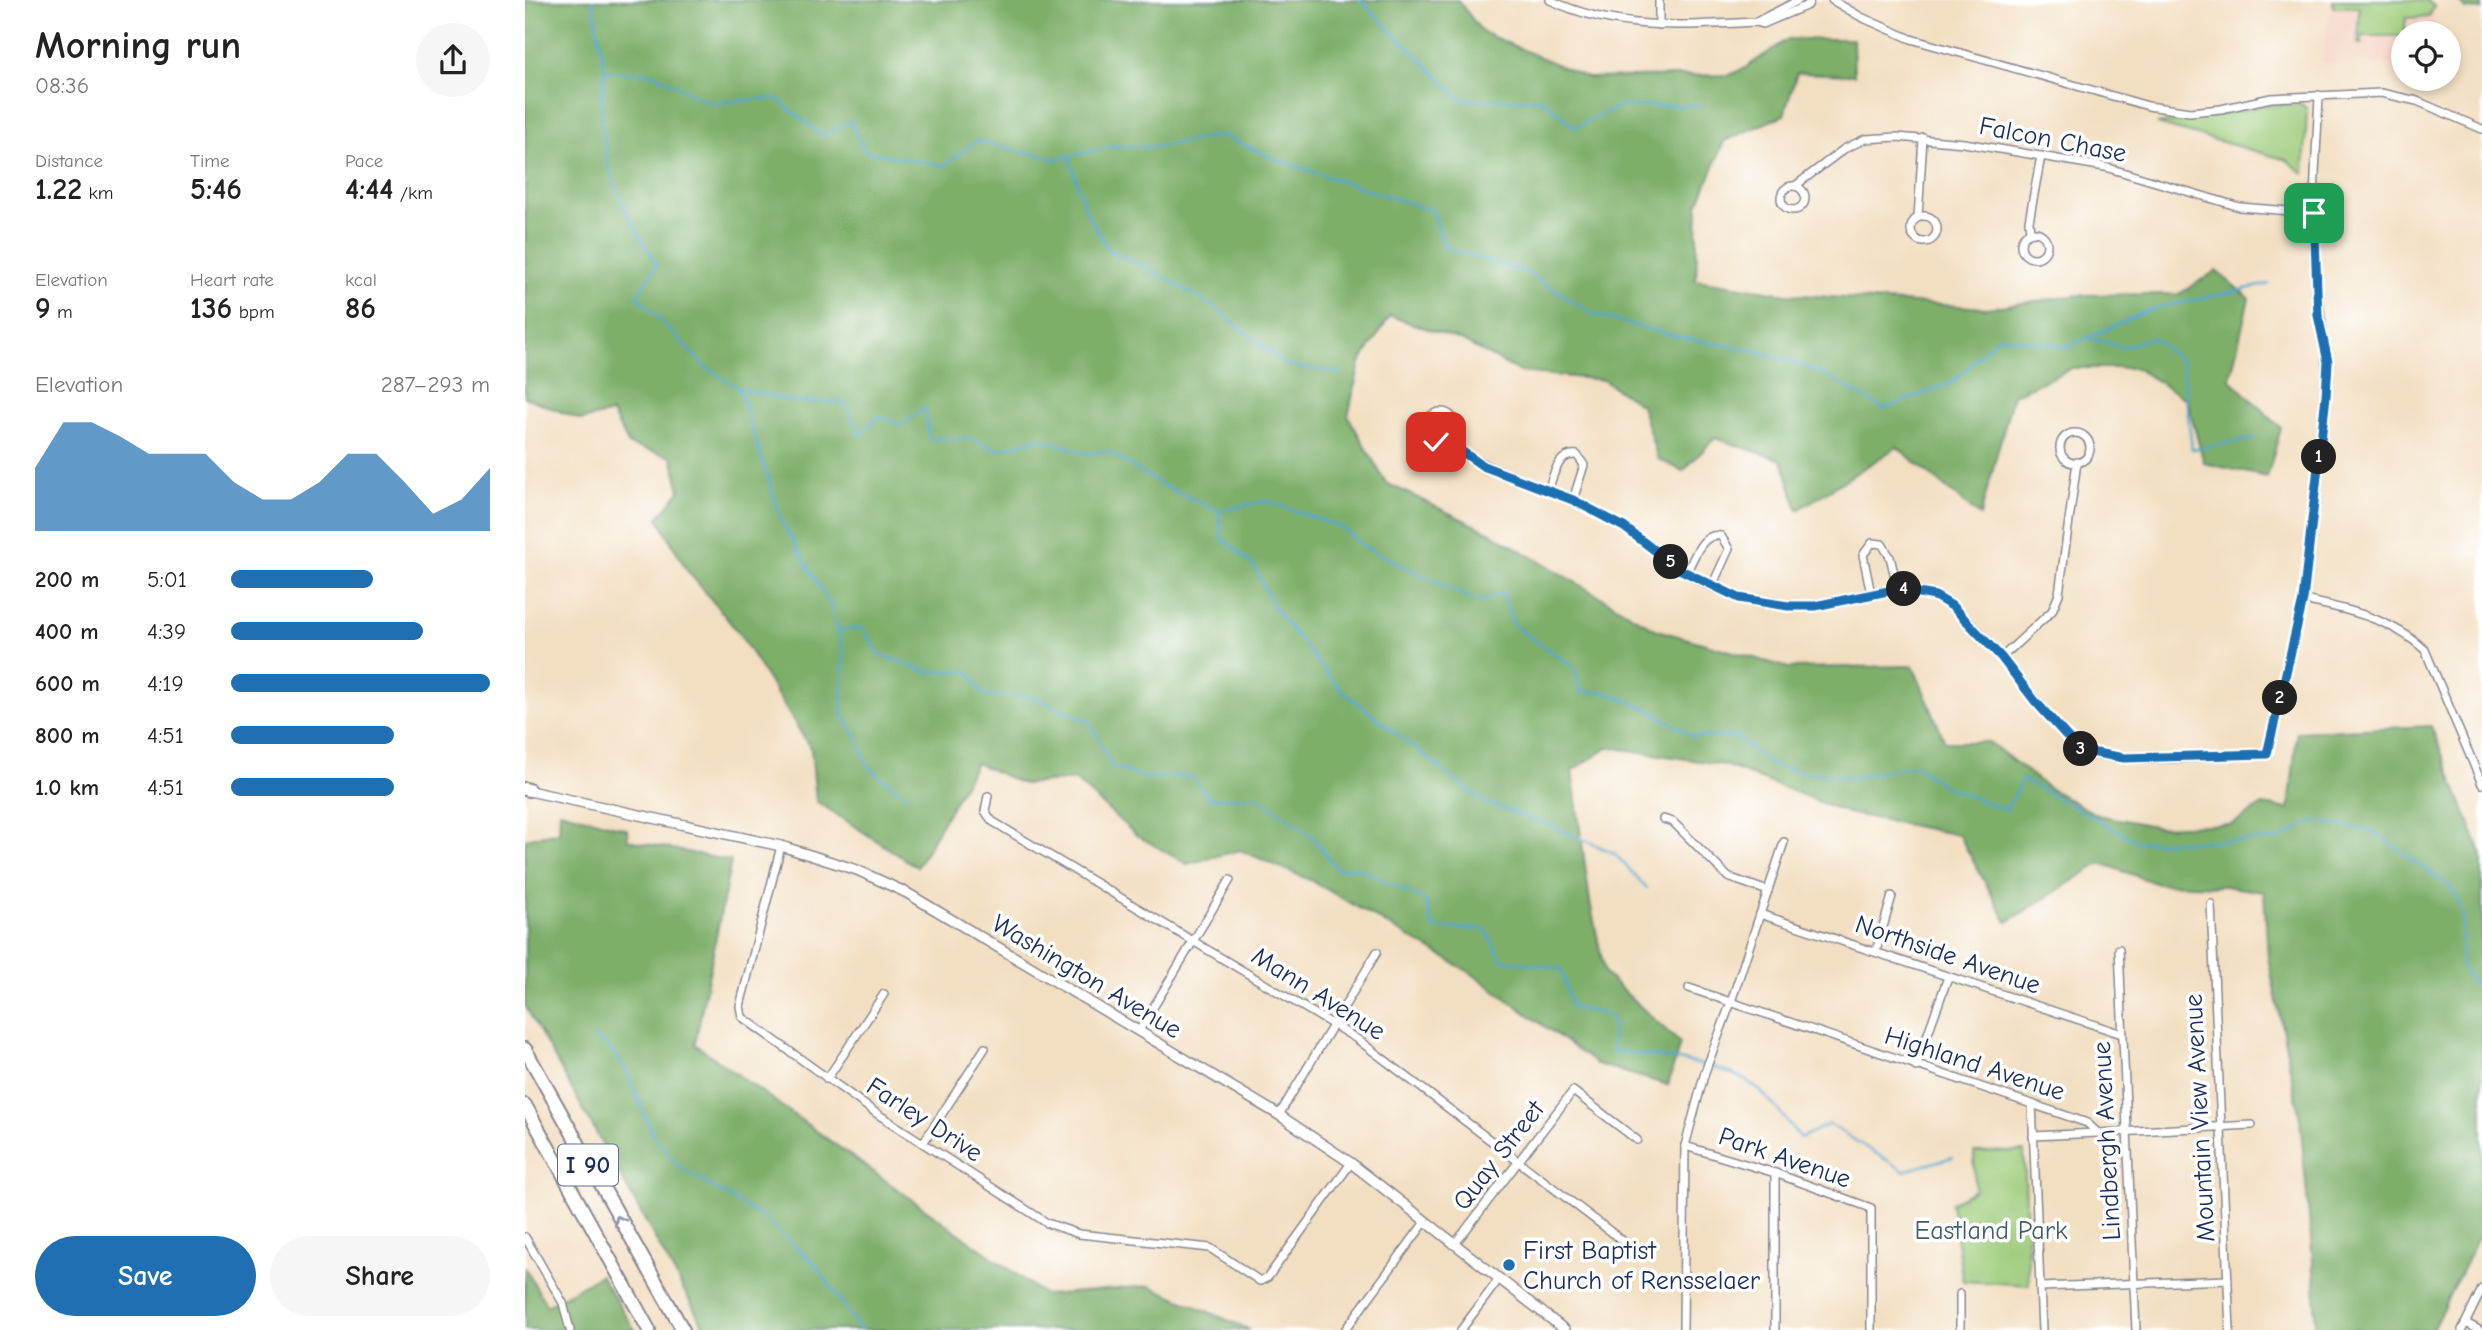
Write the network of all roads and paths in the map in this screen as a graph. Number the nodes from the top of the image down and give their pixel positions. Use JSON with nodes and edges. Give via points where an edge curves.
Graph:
{"nodes":[{"id":1,"x":1550,"y":0,"type":"edge"},
{"id":2,"x":1659,"y":0,"type":"edge"},
{"id":3,"x":1800,"y":0,"type":"edge"},
{"id":4,"x":1810,"y":0,"type":"edge"},
{"id":5,"x":1832,"y":0,"type":"edge"},
{"id":6,"x":1756,"y":22,"type":"junction"},
{"id":7,"x":1659,"y":25,"type":"junction"},
{"id":8,"x":2319,"y":95,"type":"junction"},
{"id":9,"x":2482,"y":129,"type":"edge"},
{"id":10,"x":1923,"y":138,"type":"junction"},
{"id":11,"x":2041,"y":156,"type":"junction"},
{"id":12,"x":1795,"y":186,"type":"dead end"},
{"id":13,"x":2314,"y":213,"type":"junction"},
{"id":14,"x":1918,"y":218,"type":"dead end"},
{"id":15,"x":2030,"y":232,"type":"dead end"},
{"id":16,"x":1447,"y":441,"type":"junction"},
{"id":17,"x":2077,"y":462,"type":"junction"},
{"id":18,"x":1548,"y":490,"type":"junction"},
{"id":19,"x":1573,"y":500,"type":"junction"},
{"id":20,"x":1686,"y":573,"type":"junction"},
{"id":21,"x":1713,"y":586,"type":"junction"},
{"id":22,"x":1898,"y":589,"type":"junction"},
{"id":23,"x":1871,"y":594,"type":"junction"},
{"id":24,"x":2303,"y":600,"type":"junction"},
{"id":25,"x":2001,"y":657,"type":"junction"},
{"id":26,"x":2482,"y":785,"type":"edge"},
{"id":27,"x":526,"y":789,"type":"edge"},
{"id":28,"x":988,"y":796,"type":"dead end"},
{"id":29,"x":1663,"y":819,"type":"dead end"},
{"id":30,"x":1784,"y":842,"type":"dead end"},
{"id":31,"x":781,"y":846,"type":"junction"},
{"id":32,"x":1230,"y":880,"type":"dead end"},
{"id":33,"x":1768,"y":891,"type":"junction"},
{"id":34,"x":1892,"y":896,"type":"dead end"},
{"id":35,"x":2211,"y":904,"type":"dead end"},
{"id":36,"x":1761,"y":914,"type":"junction"},
{"id":37,"x":1193,"y":940,"type":"junction"},
{"id":38,"x":2119,"y":949,"type":"dead end"},
{"id":39,"x":1876,"y":951,"type":"junction"},
{"id":40,"x":1377,"y":952,"type":"dead end"},
{"id":41,"x":1948,"y":977,"type":"junction"},
{"id":42,"x":1689,"y":988,"type":"dead end"},
{"id":43,"x":884,"y":994,"type":"dead end"},
{"id":44,"x":1731,"y":1002,"type":"junction"},
{"id":45,"x":1332,"y":1023,"type":"junction"},
{"id":46,"x":1139,"y":1031,"type":"junction"},
{"id":47,"x":2122,"y":1034,"type":"junction"},
{"id":48,"x":985,"y":1048,"type":"dead end"},
{"id":49,"x":525,"y":1049,"type":"edge"},
{"id":50,"x":1916,"y":1067,"type":"junction"},
{"id":51,"x":827,"y":1079,"type":"junction"},
{"id":52,"x":2032,"y":1104,"type":"junction"},
{"id":53,"x":525,"y":1105,"type":"edge"},
{"id":54,"x":1279,"y":1115,"type":"junction"},
{"id":55,"x":2252,"y":1125,"type":"dead end"},
{"id":56,"x":2221,"y":1126,"type":"junction"},
{"id":57,"x":2127,"y":1130,"type":"junction"},
{"id":58,"x":2098,"y":1133,"type":"junction"},
{"id":59,"x":2033,"y":1136,"type":"junction"},
{"id":60,"x":1637,"y":1140,"type":"dead end"},
{"id":61,"x":923,"y":1143,"type":"junction"},
{"id":62,"x":1685,"y":1146,"type":"junction"},
{"id":63,"x":1519,"y":1162,"type":"junction"},
{"id":64,"x":1351,"y":1163,"type":"junction"},
{"id":65,"x":1775,"y":1173,"type":"junction"},
{"id":66,"x":1425,"y":1222,"type":"junction"},
{"id":67,"x":525,"y":1237,"type":"edge"},
{"id":68,"x":1627,"y":1244,"type":"dead end"},
{"id":69,"x":1454,"y":1245,"type":"junction"},
{"id":70,"x":1499,"y":1279,"type":"junction"},
{"id":71,"x":2228,"y":1280,"type":"junction"},
{"id":72,"x":2134,"y":1283,"type":"junction"},
{"id":73,"x":2040,"y":1287,"type":"junction"},
{"id":74,"x":2482,"y":1289,"type":"edge"},
{"id":75,"x":1960,"y":1294,"type":"dead end"},
{"id":76,"x":2464,"y":1327,"type":"edge"},
{"id":77,"x":570,"y":1330,"type":"edge"},
{"id":78,"x":649,"y":1330,"type":"edge"},
{"id":79,"x":683,"y":1330,"type":"edge"},
{"id":80,"x":1345,"y":1330,"type":"edge"},
{"id":81,"x":1461,"y":1330,"type":"edge"},
{"id":82,"x":1565,"y":1330,"type":"edge"},
{"id":83,"x":1683,"y":1330,"type":"edge"},
{"id":84,"x":1775,"y":1330,"type":"edge"},
{"id":85,"x":1871,"y":1330,"type":"edge"},
{"id":86,"x":1960,"y":1330,"type":"edge"},
{"id":87,"x":2042,"y":1330,"type":"edge"},
{"id":88,"x":2136,"y":1330,"type":"edge"},
{"id":89,"x":2230,"y":1330,"type":"edge"},
{"id":90,"x":2479,"y":1330,"type":"edge"}],
"edges":[{"from":1,"to":7,"type":"street","via":[[1580,14],[1633,25]]},
{"from":2,"to":7,"type":"street"},
{"from":3,"to":6,"type":"street"},
{"from":4,"to":6,"type":"street","via":[[1787,16]]},
{"from":5,"to":8,"type":"street","via":[[1911,39],[2148,106],[2190,113],[2271,98]]},
{"from":6,"to":7,"type":"street"},
{"from":8,"to":9,"type":"street","via":[[2402,96]]},
{"from":8,"to":13,"type":"street"},
{"from":10,"to":11,"type":"street","name":"Falcon Chase"},
{"from":10,"to":12,"type":"street","name":"Falcon Chase","via":[[1865,139]]},
{"from":10,"to":14,"type":"street"},
{"from":11,"to":13,"type":"street","name":"Falcon Chase","via":[[2105,167],[2240,207]]},
{"from":11,"to":15,"type":"street"},
{"from":13,"to":24,"type":"street","via":[[2318,315],[2328,362]]},
{"from":16,"to":16,"type":"street","via":[[1454,435],[1455,421],[1444,412],[1434,413],[1426,420],[1428,436],[1436,442]]},
{"from":16,"to":18,"type":"street","via":[[1483,466]]},
{"from":17,"to":17,"type":"street","via":[[2064,457],[2060,449],[2074,433],[2087,439],[2090,449]]},
{"from":17,"to":25,"type":"street","via":[[2059,594],[2052,611]]},
{"from":18,"to":19,"type":"street"},
{"from":18,"to":19,"type":"street","via":[[1560,460],[1577,454],[1584,465]]},
{"from":19,"to":20,"type":"street","via":[[1624,527]]},
{"from":20,"to":21,"type":"street"},
{"from":20,"to":21,"type":"street","via":[[1706,539],[1721,536],[1729,549]]},
{"from":21,"to":23,"type":"street","via":[[1739,598],[1788,606],[1815,606]]},
{"from":22,"to":23,"type":"street"},
{"from":22,"to":23,"type":"street","via":[[1887,550],[1882,544],[1872,544],[1863,555]]},
{"from":22,"to":25,"type":"street","via":[[1927,593],[1952,606]]},
{"from":24,"to":25,"type":"street","via":[[2267,754],[2124,758],[2085,751],[2035,701]]},
{"from":24,"to":26,"type":"street","via":[[2377,620],[2409,635],[2425,650]]},
{"from":27,"to":31,"type":"street","name":"Washington Avenue"},
{"from":28,"to":37,"type":"street","name":"Mann Avenue","via":[[985,811],[992,821]]},
{"from":29,"to":33,"type":"street","via":[[1673,822],[1728,877]]},
{"from":30,"to":33,"type":"street"},
{"from":31,"to":46,"type":"street","name":"Washington Avenue","via":[[857,870],[907,893]]},
{"from":31,"to":51,"type":"street","name":"Farley Drive","via":[[740,1013]]},
{"from":32,"to":37,"type":"street"},
{"from":33,"to":36,"type":"street"},
{"from":34,"to":39,"type":"street"},
{"from":35,"to":56,"type":"street","name":"Mountain View Avenue"},
{"from":36,"to":39,"type":"street","name":"Northside Avenue"},
{"from":36,"to":44,"type":"street"},
{"from":37,"to":45,"type":"street","name":"Mann Avenue"},
{"from":37,"to":46,"type":"street"},
{"from":38,"to":47,"type":"street","name":"Lindbergh Avenue"},
{"from":39,"to":41,"type":"street","name":"Northside Avenue"},
{"from":40,"to":45,"type":"street"},
{"from":41,"to":47,"type":"street","name":"Northside Avenue"},
{"from":41,"to":50,"type":"street"},
{"from":42,"to":44,"type":"street","name":"Highland Avenue"},
{"from":43,"to":51,"type":"street"},
{"from":44,"to":50,"type":"street","name":"Highland Avenue"},
{"from":44,"to":62,"type":"street"},
{"from":45,"to":54,"type":"street"},
{"from":45,"to":63,"type":"street","name":"Mann Avenue"},
{"from":46,"to":54,"type":"street","name":"Washington Avenue"},
{"from":47,"to":57,"type":"street","name":"Lindbergh Avenue"},
{"from":48,"to":61,"type":"street"},
{"from":79,"to":49,"type":"highway","number":"I 90","one_way":true},
{"from":50,"to":52,"type":"street","name":"Highland Avenue"},
{"from":51,"to":61,"type":"street","name":"Farley Drive"},
{"from":52,"to":58,"type":"street","name":"Highland Avenue","via":[[2087,1123]]},
{"from":52,"to":59,"type":"street"},
{"from":53,"to":78,"type":"highway","number":"I 90"},
{"from":54,"to":64,"type":"street","name":"Washington Avenue"},
{"from":55,"to":56,"type":"street"},
{"from":56,"to":57,"type":"street"},
{"from":56,"to":71,"type":"street","name":"Mountain View Avenue"},
{"from":57,"to":58,"type":"street"},
{"from":57,"to":72,"type":"street","name":"Lindbergh Avenue"},
{"from":58,"to":59,"type":"street"},
{"from":59,"to":73,"type":"street"},
{"from":60,"to":63,"type":"street","name":"Quay Street","via":[[1573,1091]]},
{"from":61,"to":64,"type":"street","name":"Farley Drive","via":[[1055,1227],[1079,1234],[1210,1248],[1260,1281],[1268,1277]]},
{"from":62,"to":65,"type":"street","name":"Park Avenue"},
{"from":62,"to":83,"type":"street"},
{"from":63,"to":68,"type":"street","name":"Mann Avenue"},
{"from":63,"to":69,"type":"street","name":"Quay Street"},
{"from":64,"to":66,"type":"street","name":"Washington Avenue"},
{"from":65,"to":84,"type":"street"},
{"from":65,"to":85,"type":"street","name":"Park Avenue","via":[[1871,1208]]},
{"from":66,"to":69,"type":"street","name":"Washington Avenue"},
{"from":66,"to":80,"type":"street"},
{"from":67,"to":77,"type":"street","via":[[563,1303]]},
{"from":69,"to":70,"type":"street","name":"Washington Avenue"},
{"from":70,"to":81,"type":"street"},
{"from":70,"to":82,"type":"street","name":"Washington Avenue"},
{"from":71,"to":72,"type":"street"},
{"from":71,"to":89,"type":"street","name":"Mountain View Avenue"},
{"from":72,"to":73,"type":"street"},
{"from":72,"to":88,"type":"street","name":"Lindbergh Avenue"},
{"from":73,"to":87,"type":"street"},
{"from":74,"to":76,"type":"street"},
{"from":75,"to":86,"type":"street"},
{"from":76,"to":90,"type":"street"}]}
